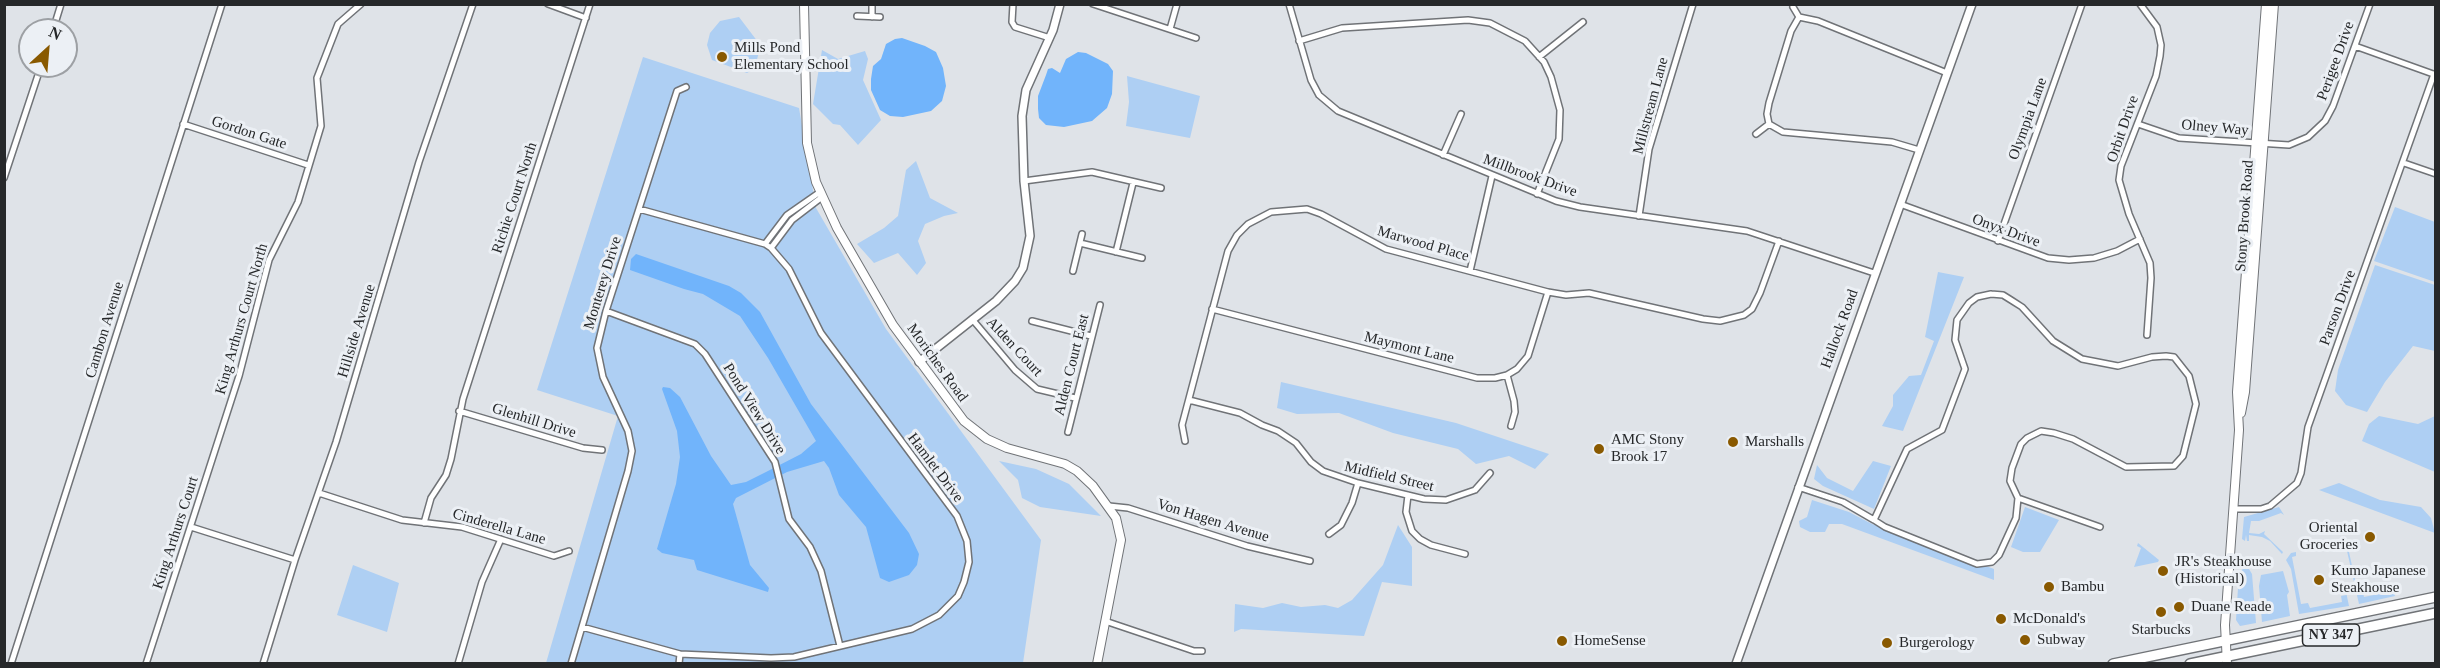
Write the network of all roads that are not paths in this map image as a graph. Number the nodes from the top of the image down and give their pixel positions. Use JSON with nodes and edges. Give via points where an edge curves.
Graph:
{"nodes":[{"id":1,"x":222,"y":4,"type":"edge"},
{"id":2,"x":361,"y":4,"type":"edge"},
{"id":3,"x":473,"y":4,"type":"edge"},
{"id":4,"x":548,"y":4,"type":"edge"},
{"id":5,"x":590,"y":4,"type":"edge"},
{"id":6,"x":804,"y":4,"type":"edge"},
{"id":7,"x":872,"y":4,"type":"edge"},
{"id":8,"x":1013,"y":4,"type":"edge"},
{"id":9,"x":1060,"y":4,"type":"edge"},
{"id":10,"x":1093,"y":4,"type":"edge"},
{"id":11,"x":1177,"y":4,"type":"edge"},
{"id":12,"x":1289,"y":4,"type":"edge"},
{"id":13,"x":1693,"y":4,"type":"edge"},
{"id":14,"x":1972,"y":4,"type":"edge"},
{"id":15,"x":2082,"y":4,"type":"edge"},
{"id":16,"x":2140,"y":4,"type":"edge"},
{"id":17,"x":2266,"y":4,"type":"edge"},
{"id":18,"x":2274,"y":4,"type":"edge"},
{"id":19,"x":2370,"y":4,"type":"edge"},
{"id":20,"x":1102,"y":6,"type":"edge"},
{"id":21,"x":1794,"y":7,"type":"dead end"},
{"id":22,"x":857,"y":16,"type":"dead end"},
{"id":23,"x":880,"y":16,"type":"dead end"},
{"id":24,"x":872,"y":17,"type":"junction"},
{"id":25,"x":1799,"y":17,"type":"junction"},
{"id":26,"x":586,"y":18,"type":"junction"},
{"id":27,"x":1583,"y":22,"type":"dead end"},
{"id":28,"x":1170,"y":30,"type":"junction"},
{"id":29,"x":1050,"y":38,"type":"junction"},
{"id":30,"x":1196,"y":38,"type":"dead end"},
{"id":31,"x":1299,"y":41,"type":"junction"},
{"id":32,"x":2355,"y":46,"type":"junction"},
{"id":33,"x":1539,"y":57,"type":"junction"},
{"id":34,"x":1947,"y":73,"type":"junction"},
{"id":35,"x":2435,"y":74,"type":"edge"},
{"id":36,"x":37,"y":78,"type":"edge"},
{"id":37,"x":686,"y":87,"type":"dead end"},
{"id":38,"x":1461,"y":114,"type":"dead end"},
{"id":39,"x":183,"y":124,"type":"junction"},
{"id":40,"x":1769,"y":124,"type":"junction"},
{"id":41,"x":2138,"y":124,"type":"junction"},
{"id":42,"x":1756,"y":134,"type":"dead end"},
{"id":43,"x":2260,"y":144,"type":"junction"},
{"id":44,"x":1920,"y":150,"type":"junction"},
{"id":45,"x":1443,"y":155,"type":"junction"},
{"id":46,"x":2403,"y":163,"type":"junction"},
{"id":47,"x":308,"y":165,"type":"junction"},
{"id":48,"x":2436,"y":174,"type":"edge"},
{"id":49,"x":1492,"y":176,"type":"junction"},
{"id":50,"x":4,"y":178,"type":"edge"},
{"id":51,"x":1024,"y":181,"type":"junction"},
{"id":52,"x":1133,"y":183,"type":"junction"},
{"id":53,"x":1161,"y":188,"type":"dead end"},
{"id":54,"x":821,"y":194,"type":"junction"},
{"id":55,"x":1537,"y":194,"type":"junction"},
{"id":56,"x":1900,"y":204,"type":"junction"},
{"id":57,"x":639,"y":209,"type":"junction"},
{"id":58,"x":1640,"y":216,"type":"junction"},
{"id":59,"x":1082,"y":234,"type":"dead end"},
{"id":60,"x":2140,"y":239,"type":"junction"},
{"id":61,"x":1779,"y":241,"type":"junction"},
{"id":62,"x":1998,"y":241,"type":"junction"},
{"id":63,"x":1080,"y":243,"type":"junction"},
{"id":64,"x":768,"y":246,"type":"junction"},
{"id":65,"x":1116,"y":252,"type":"junction"},
{"id":66,"x":1142,"y":258,"type":"dead end"},
{"id":67,"x":1073,"y":271,"type":"dead end"},
{"id":68,"x":1470,"y":271,"type":"junction"},
{"id":69,"x":1874,"y":273,"type":"junction"},
{"id":70,"x":1548,"y":292,"type":"junction"},
{"id":71,"x":1100,"y":305,"type":"dead end"},
{"id":72,"x":1212,"y":309,"type":"junction"},
{"id":73,"x":606,"y":311,"type":"junction"},
{"id":74,"x":972,"y":319,"type":"junction"},
{"id":75,"x":1032,"y":321,"type":"dead end"},
{"id":76,"x":2147,"y":335,"type":"dead end"},
{"id":77,"x":1091,"y":336,"type":"junction"},
{"id":78,"x":919,"y":362,"type":"junction"},
{"id":79,"x":1507,"y":375,"type":"junction"},
{"id":80,"x":1075,"y":398,"type":"junction"},
{"id":81,"x":1189,"y":400,"type":"junction"},
{"id":82,"x":229,"y":411,"type":"joint"},
{"id":83,"x":459,"y":411,"type":"junction"},
{"id":84,"x":1511,"y":426,"type":"dead end"},
{"id":85,"x":1068,"y":432,"type":"dead end"},
{"id":86,"x":1185,"y":441,"type":"dead end"},
{"id":87,"x":602,"y":450,"type":"dead end"},
{"id":88,"x":1490,"y":473,"type":"dead end"},
{"id":89,"x":1358,"y":483,"type":"junction"},
{"id":90,"x":1798,"y":487,"type":"junction"},
{"id":91,"x":319,"y":493,"type":"junction"},
{"id":92,"x":1408,"y":495,"type":"junction"},
{"id":93,"x":2018,"y":498,"type":"junction"},
{"id":94,"x":1109,"y":506,"type":"junction"},
{"id":95,"x":2233,"y":509,"type":"junction"},
{"id":96,"x":1874,"y":520,"type":"junction"},
{"id":97,"x":424,"y":523,"type":"junction"},
{"id":98,"x":191,"y":527,"type":"junction"},
{"id":99,"x":2100,"y":527,"type":"dead end"},
{"id":100,"x":1329,"y":534,"type":"dead end"},
{"id":101,"x":501,"y":539,"type":"junction"},
{"id":102,"x":569,"y":551,"type":"dead end"},
{"id":103,"x":1465,"y":555,"type":"dead end"},
{"id":104,"x":295,"y":560,"type":"junction"},
{"id":105,"x":1310,"y":561,"type":"dead end"},
{"id":106,"x":2436,"y":597,"type":"edge"},
{"id":107,"x":2436,"y":613,"type":"edge"},
{"id":108,"x":1105,"y":621,"type":"junction"},
{"id":109,"x":582,"y":627,"type":"junction"},
{"id":110,"x":2226,"y":640,"type":"junction"},
{"id":111,"x":840,"y":646,"type":"junction"},
{"id":112,"x":1202,"y":651,"type":"dead end"},
{"id":113,"x":680,"y":654,"type":"junction"},
{"id":114,"x":694,"y":656,"type":"junction"},
{"id":115,"x":2227,"y":660,"type":"edge"},
{"id":116,"x":10,"y":663,"type":"edge"},
{"id":117,"x":146,"y":663,"type":"edge"},
{"id":118,"x":263,"y":663,"type":"edge"},
{"id":119,"x":458,"y":663,"type":"edge"},
{"id":120,"x":571,"y":663,"type":"edge"},
{"id":121,"x":679,"y":663,"type":"edge"},
{"id":122,"x":693,"y":663,"type":"edge"},
{"id":123,"x":1097,"y":663,"type":"edge"},
{"id":124,"x":1736,"y":663,"type":"edge"},
{"id":125,"x":2113,"y":663,"type":"edge"},
{"id":126,"x":2190,"y":663,"type":"edge"}],
"edges":[{"from":1,"to":39,"type":"street","name":"Cambon Avenue"},
{"from":2,"to":47,"type":"street","name":"King Arthurs Court North","via":[[338,24],[317,78],[321,126]]},
{"from":3,"to":91,"type":"street","name":"Hillside Avenue","via":[[419,162]]},
{"from":4,"to":26,"type":"street"},
{"from":5,"to":26,"type":"street","name":"Richie Court North"},
{"from":6,"to":54,"type":"main road","name":"Moriches Road","via":[[807,143]]},
{"from":7,"to":24,"type":"street"},
{"from":8,"to":29,"type":"street","via":[[1015,27]]},
{"from":9,"to":29,"type":"street"},
{"from":10,"to":20,"type":"street"},
{"from":11,"to":28,"type":"street"},
{"from":12,"to":31,"type":"street","name":"Millbrook Drive"},
{"from":13,"to":58,"type":"street","name":"Millstream Lane","via":[[1649,149]]},
{"from":14,"to":34,"type":"street","name":"Hallock Road"},
{"from":15,"to":62,"type":"street","name":"Olympia Lane"},
{"from":16,"to":41,"type":"street","name":"Orbit Drive","via":[[2157,27],[2161,45],[2158,68]]},
{"from":17,"to":43,"type":"main road","name":"Stony Brook Road"},
{"from":18,"to":43,"type":"main road","name":"Stony Brook Road"},
{"from":19,"to":32,"type":"street","name":"Perigee Drive"},
{"from":20,"to":28,"type":"street"},
{"from":21,"to":25,"type":"street"},
{"from":22,"to":24,"type":"street"},
{"from":23,"to":24,"type":"street"},
{"from":25,"to":34,"type":"street"},
{"from":25,"to":40,"type":"street","via":[[1792,26],[1769,103]]},
{"from":26,"to":83,"type":"street","name":"Richie Court North"},
{"from":27,"to":33,"type":"street"},
{"from":28,"to":30,"type":"street"},
{"from":29,"to":51,"type":"street","via":[[1024,102]]},
{"from":31,"to":33,"type":"street","via":[[1342,28],[1478,21],[1525,41]]},
{"from":31,"to":45,"type":"street","name":"Millbrook Drive","via":[[1311,80],[1327,103]]},
{"from":32,"to":35,"type":"street"},
{"from":32,"to":43,"type":"street","name":"Perigee Drive","via":[[2333,106],[2318,129],[2289,145]]},
{"from":33,"to":55,"type":"street","via":[[1551,77],[1561,120],[1557,146]]},
{"from":34,"to":44,"type":"street","name":"Hallock Road"},
{"from":35,"to":46,"type":"street","name":"Parson Drive"},
{"from":36,"to":50,"type":"street"},
{"from":37,"to":57,"type":"street","name":"Monterey Drive","via":[[677,91]]},
{"from":38,"to":45,"type":"street"},
{"from":39,"to":47,"type":"street","name":"Gordon Gate"},
{"from":39,"to":116,"type":"street","name":"Cambon Avenue"},
{"from":40,"to":42,"type":"street"},
{"from":40,"to":44,"type":"street","via":[[1782,132],[1892,142]]},
{"from":41,"to":43,"type":"street","name":"Olney Way","via":[[2179,138]]},
{"from":41,"to":60,"type":"street","name":"Orbit Drive","via":[[2119,180]]},
{"from":43,"to":95,"type":"main road","name":"Stony Brook Road","via":[[2245,392]]},
{"from":44,"to":56,"type":"street","name":"Hallock Road"},
{"from":45,"to":49,"type":"street","name":"Millbrook Drive"},
{"from":46,"to":48,"type":"street"},
{"from":46,"to":95,"type":"street","name":"Parson Drive","via":[[2308,427],[2297,483],[2270,506]]},
{"from":47,"to":82,"type":"street","name":"King Arthurs Court North","via":[[297,202],[269,260]]},
{"from":49,"to":55,"type":"street","name":"Millbrook Drive"},
{"from":49,"to":68,"type":"street"},
{"from":51,"to":52,"type":"street","via":[[1092,172]]},
{"from":51,"to":74,"type":"street","via":[[1030,236],[1023,268],[1006,292]]},
{"from":52,"to":53,"type":"street"},
{"from":52,"to":65,"type":"street"},
{"from":54,"to":64,"type":"street","via":[[787,215]]},
{"from":54,"to":78,"type":"main road","name":"Moriches Road","via":[[875,295]]},
{"from":55,"to":58,"type":"street","name":"Millbrook Drive","via":[[1580,207]]},
{"from":56,"to":62,"type":"street","name":"Onyx Drive"},
{"from":56,"to":69,"type":"street","name":"Hallock Road"},
{"from":57,"to":64,"type":"street"},
{"from":57,"to":73,"type":"street","name":"Monterey Drive"},
{"from":58,"to":61,"type":"street","name":"Millbrook Drive","via":[[1747,231]]},
{"from":59,"to":63,"type":"street"},
{"from":60,"to":62,"type":"street","name":"Onyx Drive","via":[[2107,255],[2069,260],[2037,256]]},
{"from":60,"to":76,"type":"street","name":"Orbit Drive","via":[[2151,269]]},
{"from":61,"to":69,"type":"street","name":"Millbrook Drive"},
{"from":61,"to":70,"type":"street","name":"Marwood Place","via":[[1752,309],[1728,320],[1703,319],[1589,293]]},
{"from":63,"to":65,"type":"street"},
{"from":63,"to":67,"type":"street"},
{"from":64,"to":111,"type":"street","name":"Hamlet Drive","via":[[789,269],[821,333],[957,516],[967,541],[969,562],[964,582],[958,596],[939,615],[912,629]]},
{"from":65,"to":66,"type":"street"},
{"from":68,"to":70,"type":"street","name":"Marwood Place"},
{"from":68,"to":72,"type":"street","name":"Marwood Place","via":[[1386,249],[1314,211],[1281,210],[1254,219],[1237,235],[1227,251]]},
{"from":69,"to":90,"type":"street","name":"Hallock Road"},
{"from":70,"to":79,"type":"street","via":[[1528,356]]},
{"from":71,"to":77,"type":"street","name":"Alden Court East"},
{"from":72,"to":79,"type":"street","name":"Maymont Lane","via":[[1477,378]]},
{"from":72,"to":81,"type":"street","name":"Marwood Place"},
{"from":73,"to":109,"type":"street","name":"Monterey Drive","via":[[597,348],[603,377],[628,431],[632,451]]},
{"from":73,"to":111,"type":"street","name":"Pond View Drive","via":[[695,344],[705,354],[775,462],[789,519],[810,547],[821,571]]},
{"from":74,"to":78,"type":"street"},
{"from":74,"to":80,"type":"street","name":"Alden Court","via":[[1015,370],[1037,389]]},
{"from":75,"to":77,"type":"street"},
{"from":77,"to":80,"type":"street","name":"Alden Court East"},
{"from":78,"to":94,"type":"main road","name":"Moriches Road","via":[[964,421],[987,439],[1077,471]]},
{"from":79,"to":84,"type":"street","via":[[1515,412]]},
{"from":80,"to":85,"type":"street","name":"Alden Court East"},
{"from":81,"to":86,"type":"street","name":"Marwood Place","via":[[1182,425]]},
{"from":81,"to":89,"type":"street","name":"Midfield Street","via":[[1240,413],[1278,431],[1323,471]]},
{"from":82,"to":98,"type":"street","name":"King Arthurs Court"},
{"from":83,"to":87,"type":"street","name":"Glenhill Drive"},
{"from":83,"to":97,"type":"street","via":[[451,459],[431,498]]},
{"from":88,"to":92,"type":"street","name":"Midfield Street","via":[[1475,490],[1454,499]]},
{"from":89,"to":92,"type":"street","name":"Midfield Street"},
{"from":89,"to":100,"type":"street","via":[[1341,525]]},
{"from":90,"to":96,"type":"street","via":[[1842,502]]},
{"from":90,"to":124,"type":"street","name":"Hallock Road"},
{"from":91,"to":97,"type":"street","name":"Cinderella Lane","via":[[402,520]]},
{"from":91,"to":104,"type":"street","name":"Hillside Avenue"},
{"from":92,"to":103,"type":"street","via":[[1406,512],[1412,531],[1431,545]]},
{"from":93,"to":96,"type":"street","via":[[2016,518],[2005,545],[1992,562],[1984,564],[1938,549]]},
{"from":93,"to":96,"type":"street","via":[[2010,481],[2012,468],[2021,444],[2041,431],[2073,439],[2126,467],[2174,466],[2183,456],[2196,404],[2189,376],[2180,362],[2166,356],[2118,366],[2082,359],[2053,341],[2022,307],[2003,295],[1977,297],[1957,320],[1955,339],[1965,369],[1942,430],[1907,449]]},
{"from":93,"to":99,"type":"street"},
{"from":94,"to":105,"type":"street","name":"Von Hagen Avenue","via":[[1128,508],[1247,546]]},
{"from":94,"to":108,"type":"main road","name":"Moriches Road","via":[[1121,540]]},
{"from":95,"to":110,"type":"main road","name":"Stony Brook Road"},
{"from":97,"to":101,"type":"street","name":"Cinderella Lane","via":[[462,527]]},
{"from":98,"to":104,"type":"street"},
{"from":98,"to":117,"type":"street","name":"King Arthurs Court"},
{"from":101,"to":102,"type":"street","name":"Cinderella Lane","via":[[554,556]]},
{"from":101,"to":119,"type":"street","via":[[482,582]]},
{"from":104,"to":118,"type":"street","name":"Hillside Avenue"},
{"from":106,"to":110,"type":"highway","number":"NY 347"},
{"from":107,"to":115,"type":"highway","number":"NY 347"},
{"from":108,"to":112,"type":"street"},
{"from":108,"to":123,"type":"main road","name":"Moriches Road"},
{"from":109,"to":113,"type":"street","name":"Hamlet Drive"},
{"from":109,"to":120,"type":"street","name":"Monterey Drive"},
{"from":110,"to":115,"type":"main road","name":"Stony Brook Road"},
{"from":110,"to":125,"type":"highway","number":"NY 347"},
{"from":111,"to":114,"type":"street","name":"Hamlet Drive","via":[[794,657]]},
{"from":113,"to":114,"type":"street","name":"Hamlet Drive"},
{"from":113,"to":121,"type":"street"},
{"from":114,"to":122,"type":"street"},
{"from":115,"to":126,"type":"highway","number":"NY 347"}]}
